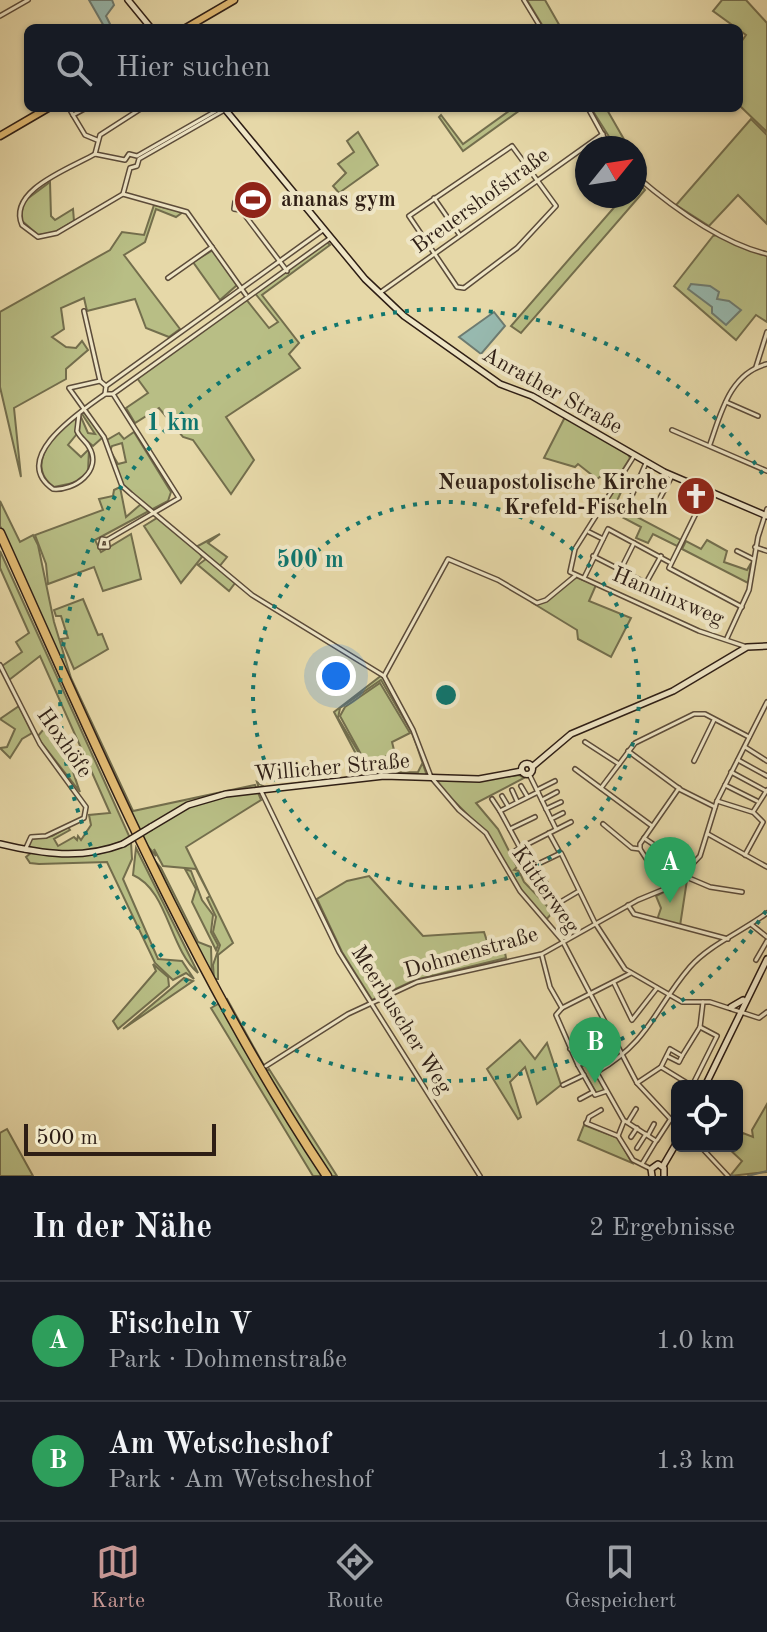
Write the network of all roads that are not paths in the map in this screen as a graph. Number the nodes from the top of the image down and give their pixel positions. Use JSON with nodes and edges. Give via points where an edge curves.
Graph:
{"nodes":[{"id":1,"x":28,"y":0,"type":"edge"},
{"id":2,"x":128,"y":0,"type":"edge"},
{"id":3,"x":234,"y":0,"type":"edge"},
{"id":4,"x":524,"y":0,"type":"edge"},
{"id":5,"x":0,"y":16,"type":"edge"},
{"id":6,"x":148,"y":24,"type":"edge"},
{"id":7,"x":193,"y":24,"type":"edge"},
{"id":8,"x":539,"y":24,"type":"edge"},
{"id":9,"x":41,"y":112,"type":"edge"},
{"id":10,"x":71,"y":112,"type":"edge"},
{"id":11,"x":79,"y":112,"type":"edge"},
{"id":12,"x":136,"y":112,"type":"edge"},
{"id":13,"x":217,"y":112,"type":"edge"},
{"id":14,"x":227,"y":112,"type":"edge"},
{"id":15,"x":590,"y":112,"type":"edge"},
{"id":16,"x":73,"y":115,"type":"junction"},
{"id":17,"x":603,"y":134,"type":"joint"},
{"id":18,"x":0,"y":136,"type":"edge"},
{"id":19,"x":97,"y":140,"type":"junction"},
{"id":20,"x":95,"y":154,"type":"junction"},
{"id":21,"x":138,"y":158,"type":"junction"},
{"id":22,"x":125,"y":160,"type":"junction"},
{"id":23,"x":130,"y":168,"type":"junction"},
{"id":24,"x":539,"y":179,"type":"junction"},
{"id":25,"x":647,"y":183,"type":"edge"},
{"id":26,"x":123,"y":194,"type":"junction"},
{"id":27,"x":434,"y":198,"type":"junction"},
{"id":28,"x":241,"y":210,"type":"dead end"},
{"id":29,"x":323,"y":230,"type":"junction"},
{"id":30,"x":460,"y":235,"type":"junction"},
{"id":31,"x":330,"y":238,"type":"junction"},
{"id":32,"x":212,"y":247,"type":"junction"},
{"id":33,"x":767,"y":254,"type":"edge"},
{"id":34,"x":434,"y":255,"type":"junction"},
{"id":35,"x":279,"y":261,"type":"junction"},
{"id":36,"x":286,"y":270,"type":"junction"},
{"id":37,"x":168,"y":278,"type":"dead end"},
{"id":38,"x":241,"y":287,"type":"junction"},
{"id":39,"x":378,"y":294,"type":"junction"},
{"id":40,"x":246,"y":295,"type":"junction"},
{"id":41,"x":84,"y":311,"type":"dead end"},
{"id":42,"x":767,"y":332,"type":"edge"},
{"id":43,"x":148,"y":356,"type":"junction"},
{"id":44,"x":154,"y":363,"type":"junction"},
{"id":45,"x":767,"y":364,"type":"edge"},
{"id":46,"x":756,"y":367,"type":"junction"},
{"id":47,"x":100,"y":381,"type":"junction"},
{"id":48,"x":106,"y":386,"type":"junction"},
{"id":49,"x":105,"y":394,"type":"junction"},
{"id":50,"x":113,"y":394,"type":"junction"},
{"id":51,"x":726,"y":402,"type":"junction"},
{"id":52,"x":84,"y":409,"type":"junction"},
{"id":53,"x":79,"y":414,"type":"junction"},
{"id":54,"x":758,"y":416,"type":"dead end"},
{"id":55,"x":672,"y":430,"type":"dead end"},
{"id":56,"x":710,"y":444,"type":"junction"},
{"id":57,"x":634,"y":456,"type":"junction"},
{"id":58,"x":646,"y":463,"type":"junction"},
{"id":59,"x":767,"y":471,"type":"edge"},
{"id":60,"x":672,"y":476,"type":"junction"},
{"id":61,"x":707,"y":491,"type":"junction"},
{"id":62,"x":630,"y":500,"type":"dead end"},
{"id":63,"x":653,"y":511,"type":"dead end"},
{"id":64,"x":152,"y":513,"type":"junction"},
{"id":65,"x":766,"y":514,"type":"edge"},
{"id":66,"x":589,"y":532,"type":"dead end"},
{"id":67,"x":0,"y":533,"type":"edge"},
{"id":68,"x":603,"y":539,"type":"junction"},
{"id":69,"x":107,"y":540,"type":"dead end"},
{"id":70,"x":0,"y":543,"type":"edge"},
{"id":71,"x":634,"y":543,"type":"junction"},
{"id":72,"x":755,"y":547,"type":"junction"},
{"id":73,"x":737,"y":551,"type":"dead end"},
{"id":74,"x":767,"y":551,"type":"edge"},
{"id":75,"x":593,"y":556,"type":"junction"},
{"id":76,"x":661,"y":556,"type":"junction"},
{"id":77,"x":753,"y":559,"type":"junction"},
{"id":78,"x":670,"y":562,"type":"junction"},
{"id":79,"x":620,"y":571,"type":"junction"},
{"id":80,"x":575,"y":576,"type":"junction"},
{"id":81,"x":584,"y":578,"type":"junction"},
{"id":82,"x":742,"y":607,"type":"junction"},
{"id":83,"x":726,"y":639,"type":"junction"},
{"id":84,"x":747,"y":647,"type":"junction"},
{"id":85,"x":766,"y":647,"type":"edge"},
{"id":86,"x":0,"y":665,"type":"edge"},
{"id":87,"x":384,"y":676,"type":"junction"},
{"id":88,"x":767,"y":702,"type":"edge"},
{"id":89,"x":714,"y":720,"type":"junction"},
{"id":90,"x":749,"y":737,"type":"junction"},
{"id":91,"x":585,"y":742,"type":"dead end"},
{"id":92,"x":745,"y":747,"type":"junction"},
{"id":93,"x":628,"y":751,"type":"junction"},
{"id":94,"x":738,"y":760,"type":"junction"},
{"id":95,"x":694,"y":761,"type":"dead end"},
{"id":96,"x":767,"y":761,"type":"edge"},
{"id":97,"x":619,"y":764,"type":"junction"},
{"id":98,"x":532,"y":767,"type":"junction"},
{"id":99,"x":575,"y":769,"type":"dead end"},
{"id":100,"x":522,"y":771,"type":"junction"},
{"id":101,"x":731,"y":772,"type":"junction"},
{"id":102,"x":529,"y":774,"type":"junction"},
{"id":103,"x":767,"y":776,"type":"edge"},
{"id":104,"x":431,"y":777,"type":"junction"},
{"id":105,"x":555,"y":781,"type":"dead end"},
{"id":106,"x":725,"y":785,"type":"junction"},
{"id":107,"x":521,"y":786,"type":"dead end"},
{"id":108,"x":601,"y":788,"type":"junction"},
{"id":109,"x":679,"y":788,"type":"junction"},
{"id":110,"x":512,"y":790,"type":"dead end"},
{"id":111,"x":766,"y":790,"type":"edge"},
{"id":112,"x":261,"y":791,"type":"junction"},
{"id":113,"x":538,"y":791,"type":"junction"},
{"id":114,"x":557,"y":792,"type":"dead end"},
{"id":115,"x":502,"y":796,"type":"dead end"},
{"id":116,"x":528,"y":797,"type":"junction"},
{"id":117,"x":492,"y":799,"type":"dead end"},
{"id":118,"x":542,"y":800,"type":"junction"},
{"id":119,"x":717,"y":801,"type":"junction"},
{"id":120,"x":518,"y":802,"type":"junction"},
{"id":121,"x":561,"y":802,"type":"dead end"},
{"id":122,"x":759,"y":802,"type":"junction"},
{"id":123,"x":508,"y":807,"type":"junction"},
{"id":124,"x":715,"y":807,"type":"junction"},
{"id":125,"x":546,"y":809,"type":"junction"},
{"id":126,"x":500,"y":811,"type":"junction"},
{"id":127,"x":753,"y":812,"type":"junction"},
{"id":128,"x":563,"y":813,"type":"dead end"},
{"id":129,"x":535,"y":817,"type":"dead end"},
{"id":130,"x":551,"y":819,"type":"junction"},
{"id":131,"x":571,"y":822,"type":"dead end"},
{"id":132,"x":765,"y":823,"type":"edge"},
{"id":133,"x":603,"y":824,"type":"dead end"},
{"id":134,"x":652,"y":826,"type":"junction"},
{"id":135,"x":510,"y":829,"type":"junction"},
{"id":136,"x":556,"y":829,"type":"junction"},
{"id":137,"x":549,"y":833,"type":"junction"},
{"id":138,"x":708,"y":834,"type":"junction"},
{"id":139,"x":644,"y":838,"type":"junction"},
{"id":140,"x":0,"y":844,"type":"edge"},
{"id":141,"x":677,"y":845,"type":"dead end"},
{"id":142,"x":520,"y":848,"type":"junction"},
{"id":143,"x":640,"y":849,"type":"junction"},
{"id":144,"x":25,"y":850,"type":"junction"},
{"id":145,"x":511,"y":853,"type":"dead end"},
{"id":146,"x":560,"y":853,"type":"junction"},
{"id":147,"x":666,"y":853,"type":"junction"},
{"id":148,"x":745,"y":855,"type":"junction"},
{"id":149,"x":651,"y":866,"type":"junction"},
{"id":150,"x":767,"y":867,"type":"edge"},
{"id":151,"x":684,"y":876,"type":"junction"},
{"id":152,"x":666,"y":889,"type":"junction"},
{"id":153,"x":579,"y":891,"type":"junction"},
{"id":154,"x":742,"y":892,"type":"dead end"},
{"id":155,"x":628,"y":905,"type":"junction"},
{"id":156,"x":767,"y":913,"type":"edge"},
{"id":157,"x":595,"y":923,"type":"junction"},
{"id":158,"x":752,"y":925,"type":"junction"},
{"id":159,"x":729,"y":939,"type":"junction"},
{"id":160,"x":767,"y":939,"type":"edge"},
{"id":161,"x":562,"y":940,"type":"junction"},
{"id":162,"x":542,"y":954,"type":"junction"},
{"id":163,"x":767,"y":959,"type":"edge"},
{"id":164,"x":756,"y":960,"type":"dead end"},
{"id":165,"x":631,"y":973,"type":"junction"},
{"id":166,"x":614,"y":983,"type":"junction"},
{"id":167,"x":657,"y":988,"type":"junction"},
{"id":168,"x":590,"y":994,"type":"junction"},
{"id":169,"x":749,"y":994,"type":"junction"},
{"id":170,"x":671,"y":996,"type":"junction"},
{"id":171,"x":703,"y":1002,"type":"junction"},
{"id":172,"x":371,"y":1003,"type":"junction"},
{"id":173,"x":731,"y":1007,"type":"junction"},
{"id":174,"x":562,"y":1008,"type":"junction"},
{"id":175,"x":741,"y":1011,"type":"junction"},
{"id":176,"x":767,"y":1012,"type":"edge"},
{"id":177,"x":700,"y":1027,"type":"junction"},
{"id":178,"x":589,"y":1031,"type":"dead end"},
{"id":179,"x":570,"y":1049,"type":"junction"},
{"id":180,"x":622,"y":1058,"type":"junction"},
{"id":181,"x":578,"y":1065,"type":"junction"},
{"id":182,"x":266,"y":1066,"type":"dead end"},
{"id":183,"x":661,"y":1067,"type":"junction"},
{"id":184,"x":597,"y":1072,"type":"junction"},
{"id":185,"x":584,"y":1075,"type":"junction"},
{"id":186,"x":708,"y":1080,"type":"edge"},
{"id":187,"x":637,"y":1083,"type":"junction"},
{"id":188,"x":563,"y":1085,"type":"dead end"},
{"id":189,"x":607,"y":1091,"type":"junction"},
{"id":190,"x":593,"y":1092,"type":"junction"},
{"id":191,"x":580,"y":1099,"type":"dead end"},
{"id":192,"x":636,"y":1109,"type":"dead end"},
{"id":193,"x":601,"y":1110,"type":"dead end"},
{"id":194,"x":670,"y":1120,"type":"joint"},
{"id":195,"x":626,"y":1122,"type":"junction"},
{"id":196,"x":654,"y":1124,"type":"dead end"},
{"id":197,"x":637,"y":1128,"type":"junction"},
{"id":198,"x":647,"y":1134,"type":"junction"},
{"id":199,"x":618,"y":1136,"type":"junction"},
{"id":200,"x":631,"y":1137,"type":"dead end"},
{"id":201,"x":656,"y":1141,"type":"junction"},
{"id":202,"x":637,"y":1148,"type":"dead end"},
{"id":203,"x":671,"y":1152,"type":"edge"},
{"id":204,"x":706,"y":1152,"type":"edge"},
{"id":205,"x":642,"y":1164,"type":"junction"},
{"id":206,"x":663,"y":1166,"type":"junction"},
{"id":207,"x":651,"y":1172,"type":"edge"},
{"id":208,"x":324,"y":1176,"type":"edge"},
{"id":209,"x":480,"y":1176,"type":"edge"},
{"id":210,"x":664,"y":1176,"type":"edge"},
{"id":211,"x":728,"y":1176,"type":"edge"}],
"edges":[{"from":1,"to":5,"type":"street"},
{"from":2,"to":6,"type":"main road"},
{"from":3,"to":7,"type":"main road"},
{"from":4,"to":8,"type":"street"},
{"from":9,"to":18,"type":"main road"},
{"from":10,"to":16,"type":"street"},
{"from":11,"to":16,"type":"street"},
{"from":12,"to":19,"type":"street"},
{"from":13,"to":21,"type":"street"},
{"from":14,"to":29,"type":"main road","name":"Anrather Straße"},
{"from":15,"to":17,"type":"street"},
{"from":16,"to":19,"type":"street","via":[[85,135]]},
{"from":17,"to":24,"type":"street","name":"Breuershofstraße"},
{"from":19,"to":20,"type":"street"},
{"from":20,"to":22,"type":"street"},
{"from":20,"to":26,"type":"street","via":[[26,196],[19,209],[22,225],[34,236],[49,236]]},
{"from":21,"to":22,"type":"street","via":[[131,154]]},
{"from":21,"to":23,"type":"street","via":[[137,166]]},
{"from":22,"to":23,"type":"street"},
{"from":23,"to":26,"type":"street"},
{"from":24,"to":27,"type":"street","via":[[512,146]]},
{"from":24,"to":30,"type":"street","name":"Breuershofstraße"},
{"from":24,"to":34,"type":"street","via":[[556,206],[506,258],[464,288],[457,287]]},
{"from":25,"to":33,"type":"street","via":[[712,229]]},
{"from":26,"to":32,"type":"street","via":[[190,215]]},
{"from":27,"to":30,"type":"street"},
{"from":27,"to":34,"type":"street","via":[[409,216]]},
{"from":28,"to":35,"type":"street"},
{"from":29,"to":31,"type":"main road","name":"Anrather Straße"},
{"from":29,"to":35,"type":"street"},
{"from":30,"to":34,"type":"street","name":"Breuershofstraße"},
{"from":31,"to":36,"type":"street"},
{"from":31,"to":39,"type":"main road","name":"Anrather Straße"},
{"from":32,"to":37,"type":"street"},
{"from":32,"to":38,"type":"street"},
{"from":34,"to":39,"type":"street","name":"Breuershofstraße"},
{"from":35,"to":36,"type":"street"},
{"from":35,"to":38,"type":"street"},
{"from":36,"to":40,"type":"street"},
{"from":38,"to":40,"type":"street"},
{"from":38,"to":43,"type":"street"},
{"from":39,"to":57,"type":"main road","name":"Anrather Straße","via":[[490,378],[532,396]]},
{"from":40,"to":44,"type":"street"},
{"from":41,"to":47,"type":"street"},
{"from":42,"to":46,"type":"street"},
{"from":43,"to":44,"type":"street"},
{"from":43,"to":48,"type":"street"},
{"from":44,"to":50,"type":"street"},
{"from":45,"to":46,"type":"street"},
{"from":46,"to":51,"type":"street","via":[[738,381]]},
{"from":47,"to":48,"type":"street"},
{"from":47,"to":52,"type":"street","via":[[69,388]]},
{"from":48,"to":49,"type":"street"},
{"from":49,"to":50,"type":"street"},
{"from":49,"to":52,"type":"street"},
{"from":50,"to":64,"type":"street","via":[[179,498]]},
{"from":51,"to":54,"type":"street"},
{"from":51,"to":56,"type":"street"},
{"from":52,"to":53,"type":"street"},
{"from":52,"to":64,"type":"street","via":[[104,437],[122,486]]},
{"from":53,"to":53,"type":"street","via":[[42,451],[43,474],[53,489],[80,482],[90,470],[90,449],[77,431]]},
{"from":55,"to":56,"type":"street"},
{"from":56,"to":59,"type":"street"},
{"from":57,"to":58,"type":"main road","name":"Anrather Straße"},
{"from":57,"to":80,"type":"street","via":[[575,549],[570,570]]},
{"from":58,"to":60,"type":"main road","name":"Anrather Straße"},
{"from":58,"to":62,"type":"street"},
{"from":60,"to":61,"type":"main road","name":"Anrather Straße"},
{"from":60,"to":63,"type":"street"},
{"from":61,"to":65,"type":"main road","name":"Anrather Straße"},
{"from":61,"to":78,"type":"street"},
{"from":64,"to":69,"type":"street"},
{"from":64,"to":87,"type":"street","via":[[252,595]]},
{"from":65,"to":72,"type":"street"},
{"from":66,"to":68,"type":"street"},
{"from":67,"to":208,"type":"highway","via":[[182,927]]},
{"from":68,"to":71,"type":"street","via":[[608,529]]},
{"from":68,"to":75,"type":"street"},
{"from":70,"to":208,"type":"highway","via":[[190,953],[252,1065]]},
{"from":71,"to":76,"type":"street"},
{"from":71,"to":79,"type":"street"},
{"from":72,"to":74,"type":"street"},
{"from":72,"to":77,"type":"street"},
{"from":73,"to":77,"type":"street"},
{"from":75,"to":79,"type":"street"},
{"from":75,"to":81,"type":"street"},
{"from":76,"to":78,"type":"street"},
{"from":76,"to":79,"type":"street","via":[[647,583]]},
{"from":77,"to":82,"type":"street"},
{"from":78,"to":82,"type":"street","via":[[670,569]]},
{"from":80,"to":81,"type":"street","name":"Hanninxweg"},
{"from":80,"to":87,"type":"street","via":[[537,603],[448,559]]},
{"from":81,"to":83,"type":"street","name":"Hanninxweg"},
{"from":82,"to":83,"type":"street"},
{"from":83,"to":84,"type":"street","name":"Hanninxweg"},
{"from":84,"to":85,"type":"main road"},
{"from":84,"to":98,"type":"main road","via":[[673,691],[571,734]]},
{"from":86,"to":144,"type":"street","name":"Hoxhöfe","via":[[40,744],[86,807],[84,818],[46,836],[31,837]]},
{"from":87,"to":104,"type":"street","name":"Kütterweg"},
{"from":88,"to":90,"type":"street","name":"Dohmenstraße"},
{"from":89,"to":90,"type":"street"},
{"from":89,"to":93,"type":"street","via":[[694,714],[639,740]]},
{"from":89,"to":95,"type":"street"},
{"from":90,"to":92,"type":"street","name":"Dohmenstraße"},
{"from":91,"to":97,"type":"street"},
{"from":92,"to":94,"type":"street","name":"Dohmenstraße"},
{"from":92,"to":96,"type":"street"},
{"from":93,"to":97,"type":"street"},
{"from":93,"to":109,"type":"street"},
{"from":94,"to":101,"type":"street","name":"Dohmenstraße"},
{"from":94,"to":103,"type":"street"},
{"from":97,"to":108,"type":"street"},
{"from":98,"to":100,"type":"main road","name":"Willicher Straße","via":[[525,764]]},
{"from":98,"to":102,"type":"main road"},
{"from":99,"to":108,"type":"street"},
{"from":100,"to":102,"type":"main road"},
{"from":100,"to":104,"type":"main road","name":"Willicher Straße","via":[[487,778]]},
{"from":101,"to":106,"type":"street","name":"Dohmenstraße"},
{"from":101,"to":111,"type":"street"},
{"from":102,"to":113,"type":"street"},
{"from":104,"to":112,"type":"main road","name":"Willicher Straße","via":[[384,776]]},
{"from":104,"to":161,"type":"street","name":"Kütterweg","via":[[486,833],[520,891]]},
{"from":105,"to":113,"type":"street"},
{"from":106,"to":119,"type":"street","name":"Dohmenstraße"},
{"from":106,"to":122,"type":"street"},
{"from":107,"to":116,"type":"street"},
{"from":108,"to":134,"type":"street"},
{"from":109,"to":124,"type":"street"},
{"from":109,"to":134,"type":"street"},
{"from":110,"to":120,"type":"street"},
{"from":111,"to":122,"type":"street"},
{"from":112,"to":144,"type":"main road","name":"Willicher Straße","bridge":true,"via":[[201,799],[123,844],[78,855]]},
{"from":112,"to":172,"type":"street","name":"Meerbuscher Weg","via":[[339,952]]},
{"from":113,"to":116,"type":"street"},
{"from":113,"to":118,"type":"street"},
{"from":114,"to":118,"type":"street"},
{"from":115,"to":123,"type":"street"},
{"from":116,"to":120,"type":"street"},
{"from":117,"to":126,"type":"street"},
{"from":118,"to":125,"type":"street"},
{"from":119,"to":124,"type":"street","name":"Dohmenstraße"},
{"from":119,"to":127,"type":"street"},
{"from":120,"to":123,"type":"street"},
{"from":121,"to":125,"type":"street"},
{"from":122,"to":127,"type":"street"},
{"from":123,"to":126,"type":"street"},
{"from":124,"to":138,"type":"street","name":"Dohmenstraße"},
{"from":125,"to":130,"type":"street"},
{"from":126,"to":135,"type":"street"},
{"from":127,"to":132,"type":"street"},
{"from":128,"to":130,"type":"street"},
{"from":129,"to":135,"type":"street"},
{"from":130,"to":136,"type":"street"},
{"from":131,"to":136,"type":"street"},
{"from":132,"to":148,"type":"street"},
{"from":133,"to":143,"type":"street"},
{"from":134,"to":139,"type":"street"},
{"from":135,"to":142,"type":"street"},
{"from":136,"to":137,"type":"street"},
{"from":137,"to":142,"type":"street"},
{"from":137,"to":146,"type":"street"},
{"from":138,"to":148,"type":"street"},
{"from":138,"to":151,"type":"street","name":"Dohmenstraße"},
{"from":139,"to":143,"type":"street"},
{"from":139,"to":147,"type":"street"},
{"from":140,"to":144,"type":"main road","name":"Willicher Straße"},
{"from":141,"to":147,"type":"street"},
{"from":142,"to":145,"type":"street"},
{"from":143,"to":149,"type":"street"},
{"from":146,"to":153,"type":"street"},
{"from":146,"to":153,"type":"street","via":[[536,865],[557,904]]},
{"from":147,"to":149,"type":"street"},
{"from":148,"to":150,"type":"street"},
{"from":149,"to":152,"type":"street"},
{"from":151,"to":152,"type":"street","name":"Dohmenstraße"},
{"from":151,"to":154,"type":"street"},
{"from":152,"to":155,"type":"street","name":"Dohmenstraße"},
{"from":153,"to":157,"type":"street"},
{"from":155,"to":157,"type":"street","name":"Dohmenstraße"},
{"from":155,"to":159,"type":"street","via":[[634,914]]},
{"from":156,"to":158,"type":"street"},
{"from":157,"to":161,"type":"street","name":"Dohmenstraße"},
{"from":157,"to":165,"type":"street"},
{"from":158,"to":159,"type":"street"},
{"from":158,"to":160,"type":"street"},
{"from":159,"to":170,"type":"street","via":[[694,963]]},
{"from":160,"to":164,"type":"street"},
{"from":161,"to":162,"type":"street","name":"Dohmenstraße"},
{"from":161,"to":168,"type":"street","name":"Kütterweg"},
{"from":162,"to":172,"type":"street","name":"Dohmenstraße","via":[[417,982]]},
{"from":162,"to":174,"type":"street"},
{"from":163,"to":169,"type":"main road"},
{"from":165,"to":166,"type":"street"},
{"from":165,"to":167,"type":"street"},
{"from":166,"to":167,"type":"street","via":[[632,1020]]},
{"from":166,"to":168,"type":"street"},
{"from":167,"to":170,"type":"street"},
{"from":168,"to":174,"type":"street"},
{"from":168,"to":180,"type":"street","name":"Kütterweg"},
{"from":169,"to":173,"type":"main road"},
{"from":169,"to":175,"type":"main road"},
{"from":170,"to":171,"type":"street"},
{"from":170,"to":180,"type":"street"},
{"from":171,"to":173,"type":"street"},
{"from":171,"to":177,"type":"street"},
{"from":172,"to":182,"type":"street","name":"Dohmenstraße"},
{"from":172,"to":209,"type":"street","name":"Meerbuscher Weg"},
{"from":173,"to":175,"type":"street"},
{"from":174,"to":179,"type":"street","via":[[556,1015]]},
{"from":175,"to":176,"type":"street","via":[[762,1018]]},
{"from":175,"to":186,"type":"main road"},
{"from":177,"to":183,"type":"street","via":[[682,1056],[670,1049]]},
{"from":177,"to":183,"type":"street","via":[[717,1036],[692,1086]]},
{"from":178,"to":179,"type":"street"},
{"from":179,"to":181,"type":"street"},
{"from":180,"to":184,"type":"street"},
{"from":180,"to":187,"type":"street","name":"Kütterweg"},
{"from":181,"to":184,"type":"street","via":[[589,1059]]},
{"from":181,"to":185,"type":"street"},
{"from":183,"to":187,"type":"street"},
{"from":184,"to":189,"type":"street"},
{"from":185,"to":188,"type":"street"},
{"from":185,"to":190,"type":"street"},
{"from":187,"to":194,"type":"street","name":"Kütterweg"},
{"from":189,"to":190,"type":"street","via":[[598,1096]]},
{"from":189,"to":195,"type":"street"},
{"from":190,"to":191,"type":"street"},
{"from":192,"to":195,"type":"street"},
{"from":193,"to":199,"type":"street","via":[[586,1123]]},
{"from":194,"to":201,"type":"street"},
{"from":195,"to":197,"type":"street"},
{"from":195,"to":199,"type":"street"},
{"from":196,"to":198,"type":"street"},
{"from":197,"to":198,"type":"street"},
{"from":197,"to":200,"type":"street"},
{"from":198,"to":201,"type":"street"},
{"from":198,"to":202,"type":"street"},
{"from":199,"to":205,"type":"street","via":[[633,1160]]},
{"from":201,"to":205,"type":"street"},
{"from":203,"to":206,"type":"main road"},
{"from":204,"to":211,"type":"street"},
{"from":205,"to":207,"type":"street"},
{"from":206,"to":207,"type":"main road","via":[[656,1164]]},
{"from":206,"to":210,"type":"main road"}]}
